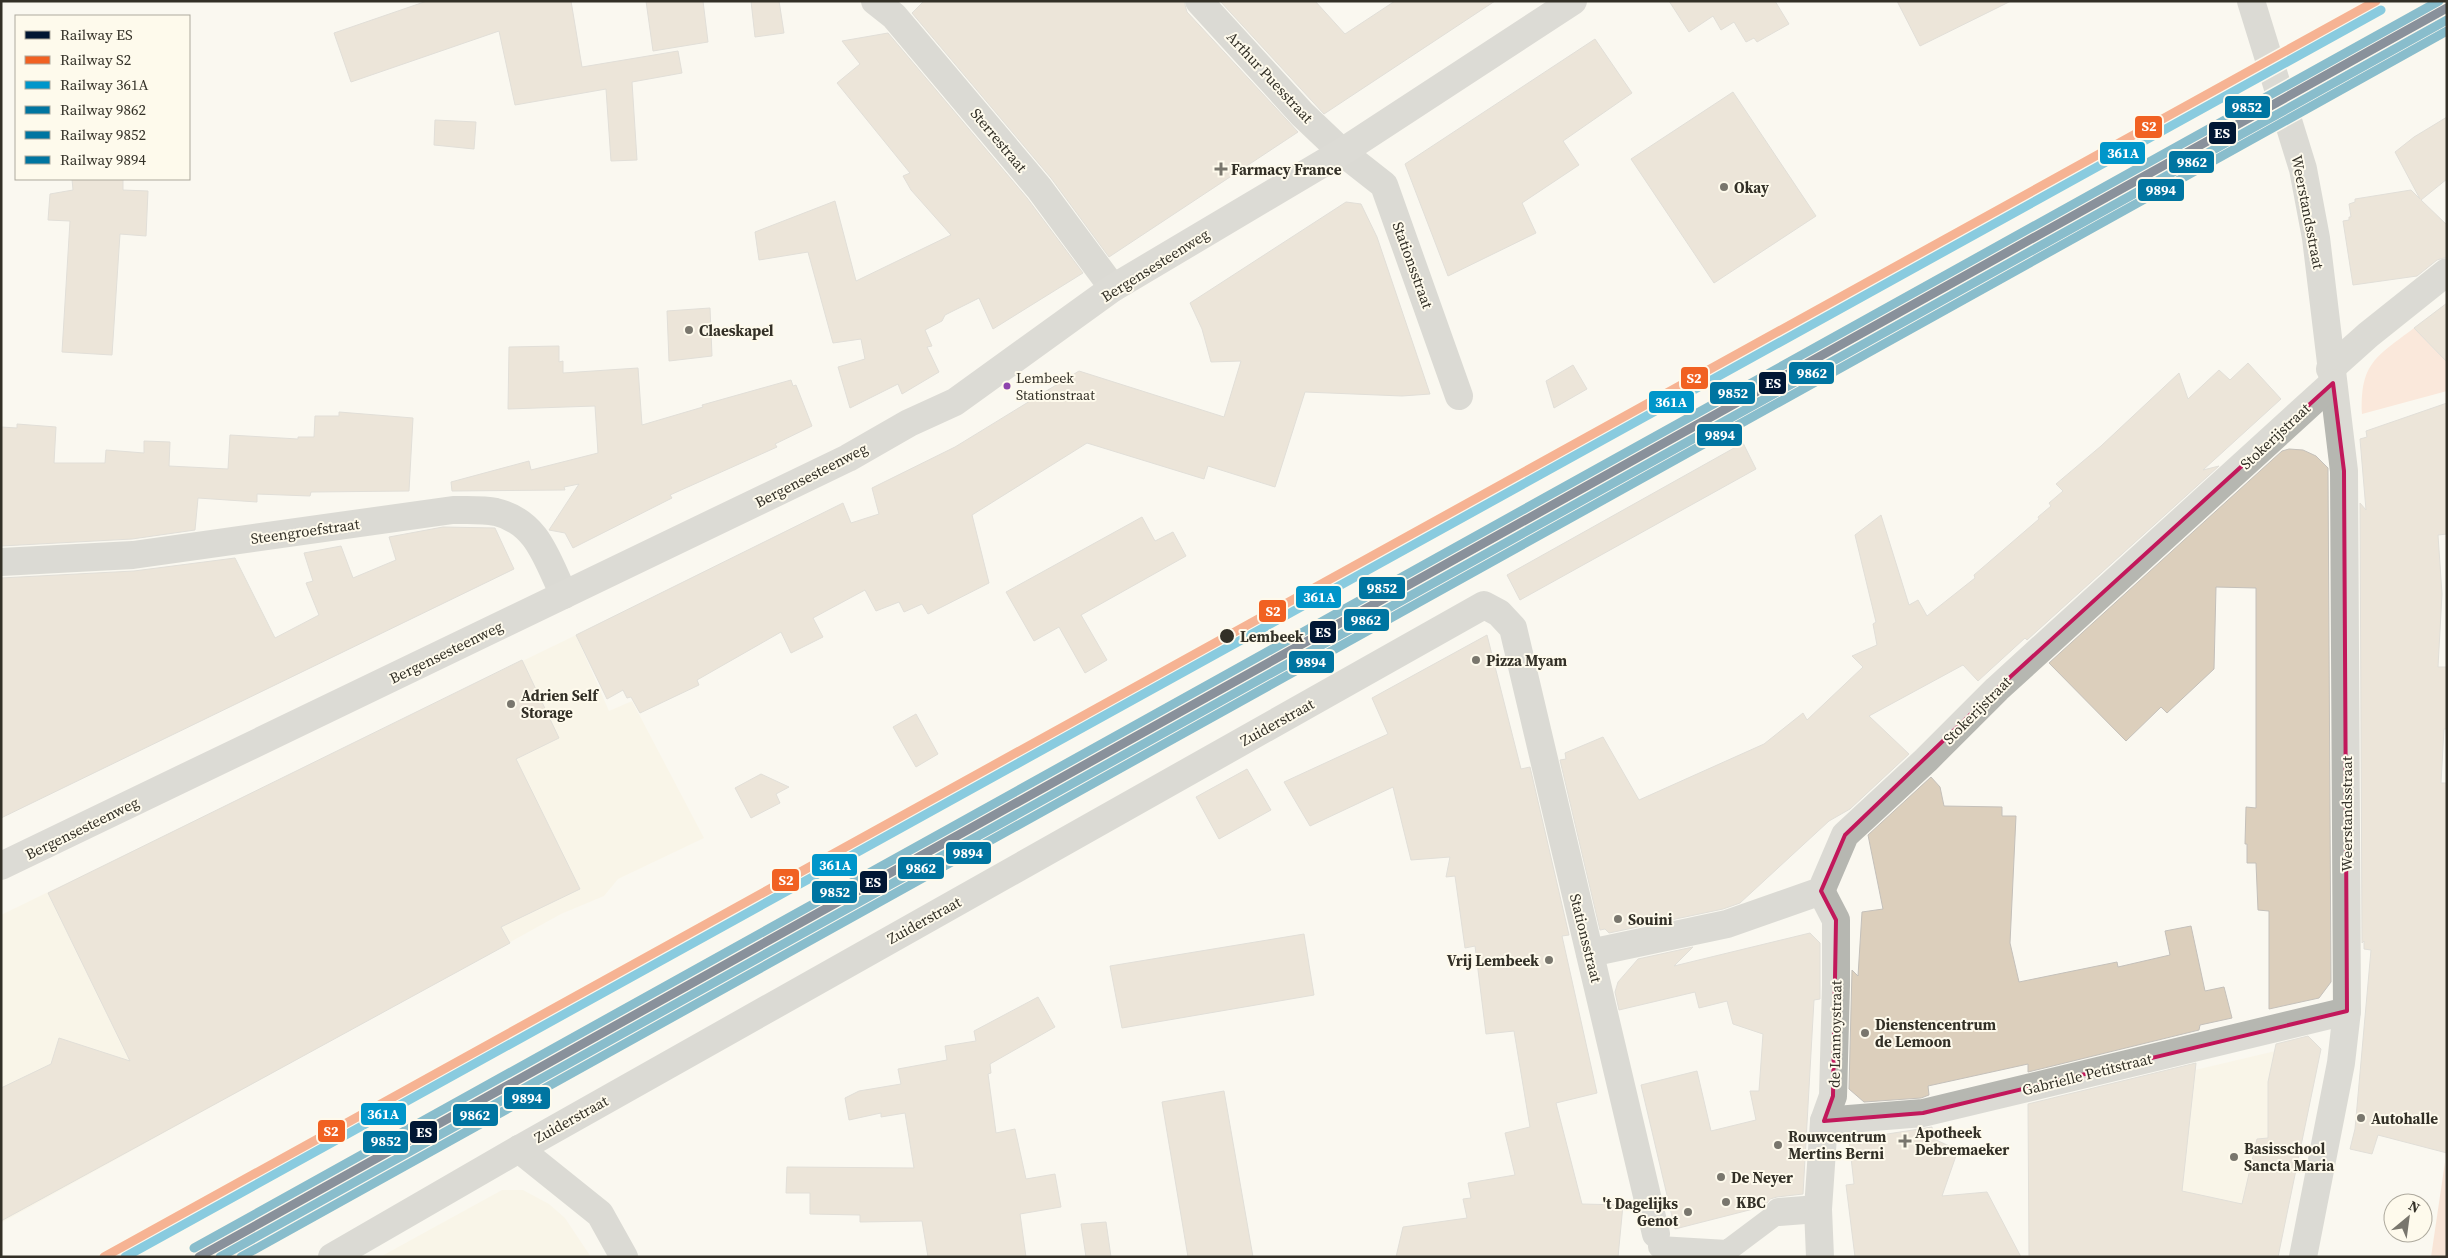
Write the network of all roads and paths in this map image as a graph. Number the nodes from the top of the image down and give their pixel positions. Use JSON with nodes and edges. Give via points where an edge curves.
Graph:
{"nodes":[{"id":1,"x":874,"y":1,"type":"edge"},
{"id":2,"x":1199,"y":1,"type":"edge"},
{"id":3,"x":1573,"y":1,"type":"edge"},
{"id":4,"x":2254,"y":11,"type":"edge"},
{"id":5,"x":1342,"y":152,"type":"junction"},
{"id":6,"x":2447,"y":272,"type":"edge"},
{"id":7,"x":1113,"y":288,"type":"junction"},
{"id":8,"x":2332,"y":376,"type":"junction"},
{"id":9,"x":1459,"y":396,"type":"dead end"},
{"id":10,"x":1,"y":562,"type":"edge"},
{"id":11,"x":564,"y":595,"type":"junction"},
{"id":12,"x":1512,"y":628,"type":"joint"},
{"id":13,"x":1,"y":866,"type":"edge"},
{"id":14,"x":1821,"y":891,"type":"junction"},
{"id":15,"x":1590,"y":953,"type":"junction"},
{"id":16,"x":2347,"y":1011,"type":"junction"},
{"id":17,"x":1824,"y":1121,"type":"junction"},
{"id":18,"x":519,"y":1149,"type":"junction"},
{"id":19,"x":1818,"y":1209,"type":"junction"},
{"id":20,"x":1779,"y":1212,"type":"joint"},
{"id":21,"x":1657,"y":1246,"type":"edge"},
{"id":22,"x":332,"y":1257,"type":"edge"},
{"id":23,"x":624,"y":1257,"type":"edge"},
{"id":24,"x":1820,"y":1257,"type":"edge"},
{"id":25,"x":2303,"y":1257,"type":"edge"}],
"edges":[{"from":1,"to":7,"type":"street","name":"Sterrestraat","via":[[894,16],[1039,188]]},
{"from":2,"to":5,"type":"street","name":"Arthur Puesstraat","via":[[1302,114]]},
{"from":3,"to":5,"type":"main road","name":"Bergensesteenweg"},
{"from":4,"to":8,"type":"street","name":"Weerstandsstraat","via":[[2303,169],[2316,238]]},
{"from":5,"to":7,"type":"main road","name":"Bergensesteenweg"},
{"from":5,"to":9,"type":"street","name":"Stationsstraat","via":[[1384,185]]},
{"from":6,"to":8,"type":"street","via":[[2368,335]]},
{"from":7,"to":11,"type":"main road","name":"Bergensesteenweg","via":[[955,402],[909,423],[848,458]]},
{"from":8,"to":14,"type":"street","name":"Stokerijstraat","via":[[1845,836]]},
{"from":8,"to":16,"type":"street","name":"Weerstandsstraat","via":[[2344,471]]},
{"from":10,"to":11,"type":"street","name":"Steengroefstraat","via":[[133,555],[453,510],[494,512],[513,517],[534,536]]},
{"from":11,"to":13,"type":"main road","name":"Bergensesteenweg"},
{"from":12,"to":15,"type":"street","name":"Stationsstraat"},
{"from":12,"to":18,"type":"street","name":"Zuiderstraat","via":[[1499,613],[1484,605]]},
{"from":14,"to":15,"type":"street","via":[[1727,924]]},
{"from":14,"to":17,"type":"street","name":"de Lannoystraat","via":[[1836,920],[1834,1096]]},
{"from":15,"to":21,"type":"street","name":"Stationsstraat"},
{"from":16,"to":17,"type":"street","name":"Gabrielle Petitstraat","via":[[1923,1113]]},
{"from":16,"to":25,"type":"street","name":"Weerstandsstraat","via":[[2341,1063]]},
{"from":17,"to":19,"type":"street","name":"de Lannoystraat"},
{"from":18,"to":22,"type":"street","name":"Zuiderstraat"},
{"from":18,"to":23,"type":"street","via":[[600,1214]]},
{"from":19,"to":20,"type":"street"},
{"from":19,"to":24,"type":"street","name":"de Lannoystraat"},
{"from":20,"to":21,"type":"street","via":[[1727,1251]]}]}
